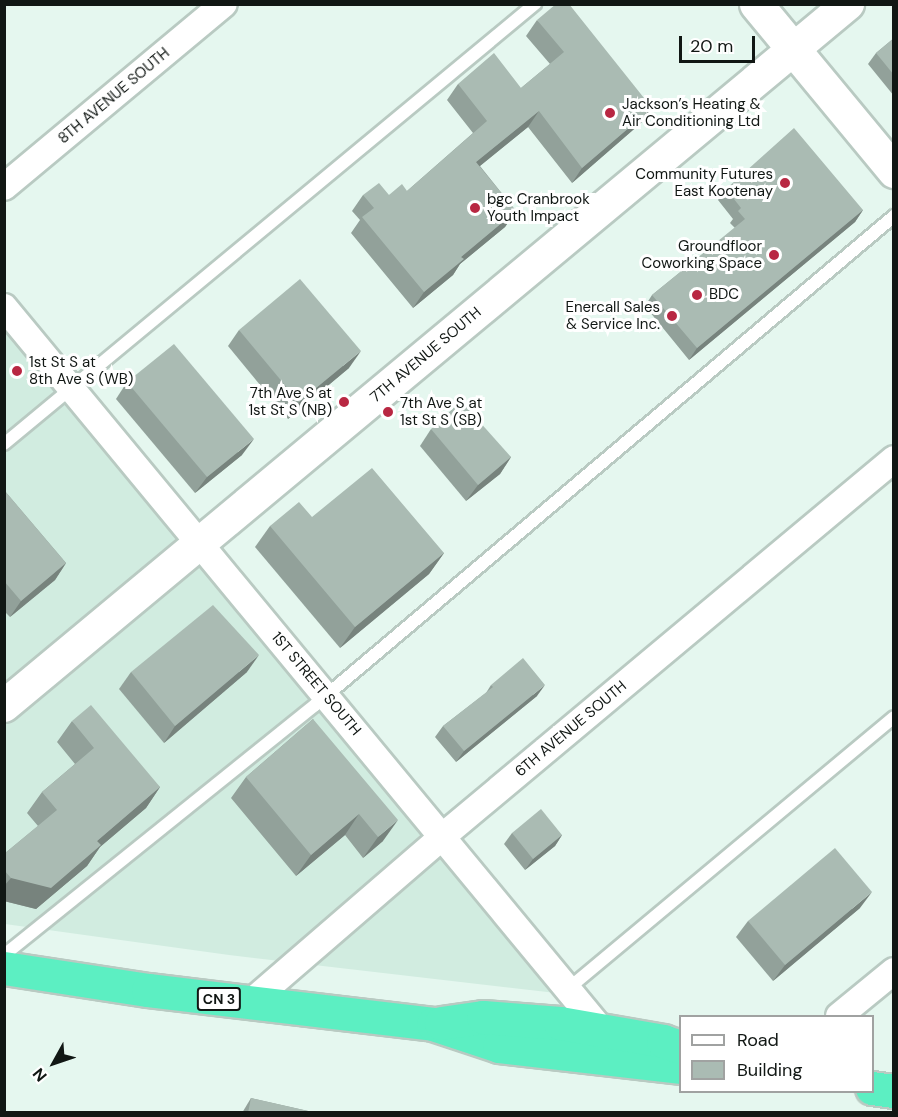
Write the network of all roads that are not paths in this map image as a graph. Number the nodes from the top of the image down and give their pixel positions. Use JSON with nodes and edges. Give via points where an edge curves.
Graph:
{"nodes":[{"id":1,"x":224,"y":4,"type":"edge"},
{"id":2,"x":535,"y":4,"type":"edge"},
{"id":3,"x":756,"y":4,"type":"edge"},
{"id":4,"x":848,"y":4,"type":"edge"},
{"id":5,"x":793,"y":50,"type":"junction"},
{"id":6,"x":894,"y":171,"type":"edge"},
{"id":7,"x":4,"y":187,"type":"edge"},
{"id":8,"x":894,"y":216,"type":"edge"},
{"id":9,"x":4,"y":307,"type":"edge"},
{"id":10,"x":72,"y":388,"type":"junction"},
{"id":11,"x":4,"y":444,"type":"edge"},
{"id":12,"x":894,"y":459,"type":"edge"},
{"id":13,"x":200,"y":543,"type":"junction"},
{"id":14,"x":326,"y":695,"type":"junction"},
{"id":15,"x":4,"y":706,"type":"edge"},
{"id":16,"x":894,"y":717,"type":"edge"},
{"id":17,"x":443,"y":836,"type":"junction"},
{"id":18,"x":4,"y":955,"type":"edge"},
{"id":19,"x":4,"y":969,"type":"edge"},
{"id":20,"x":894,"y":971,"type":"edge"},
{"id":21,"x":569,"y":988,"type":"junction"},
{"id":22,"x":251,"y":1002,"type":"junction"},
{"id":23,"x":841,"y":1015,"type":"edge"},
{"id":24,"x":433,"y":1024,"type":"junction"},
{"id":25,"x":602,"y":1030,"type":"junction"},
{"id":26,"x":679,"y":1046,"type":"edge"},
{"id":27,"x":626,"y":1062,"type":"junction"},
{"id":28,"x":679,"y":1067,"type":"edge"},
{"id":29,"x":874,"y":1088,"type":"edge"},
{"id":30,"x":894,"y":1091,"type":"edge"}],
"edges":[{"from":1,"to":7,"type":"street","name":"8TH AVENUE SOUTH"},
{"from":2,"to":10,"type":"lane"},
{"from":3,"to":5,"type":"main road"},
{"from":4,"to":5,"type":"street","name":"7TH AVENUE SOUTH"},
{"from":5,"to":6,"type":"main road"},
{"from":5,"to":13,"type":"street","name":"7TH AVENUE SOUTH"},
{"from":8,"to":14,"type":"lane"},
{"from":9,"to":10,"type":"street","name":"1ST STREET SOUTH"},
{"from":10,"to":11,"type":"lane"},
{"from":10,"to":13,"type":"street","name":"1ST STREET SOUTH"},
{"from":12,"to":17,"type":"street","name":"6TH AVENUE SOUTH"},
{"from":13,"to":14,"type":"street","name":"1ST STREET SOUTH"},
{"from":13,"to":15,"type":"street","name":"7TH AVENUE SOUTH"},
{"from":14,"to":17,"type":"street","name":"1ST STREET SOUTH"},
{"from":14,"to":18,"type":"lane"},
{"from":16,"to":21,"type":"lane"},
{"from":17,"to":21,"type":"street","name":"1ST STREET SOUTH"},
{"from":17,"to":22,"type":"street","name":"6TH AVENUE SOUTH"},
{"from":19,"to":22,"type":"highway","number":"CN 3"},
{"from":20,"to":23,"type":"street"},
{"from":21,"to":25,"type":"street","name":"1ST STREET SOUTH"},
{"from":22,"to":24,"type":"highway","number":"CN 3"},
{"from":24,"to":25,"type":"highway","number":"CN 3","via":[[483,1017]]},
{"from":24,"to":27,"type":"highway","number":"CN 3","via":[[500,1046]]},
{"from":25,"to":26,"type":"highway","number":"CN 3"},
{"from":25,"to":27,"type":"street","name":"1ST STREET SOUTH"},
{"from":27,"to":28,"type":"highway","number":"CN 3"},
{"from":29,"to":30,"type":"highway"}]}
